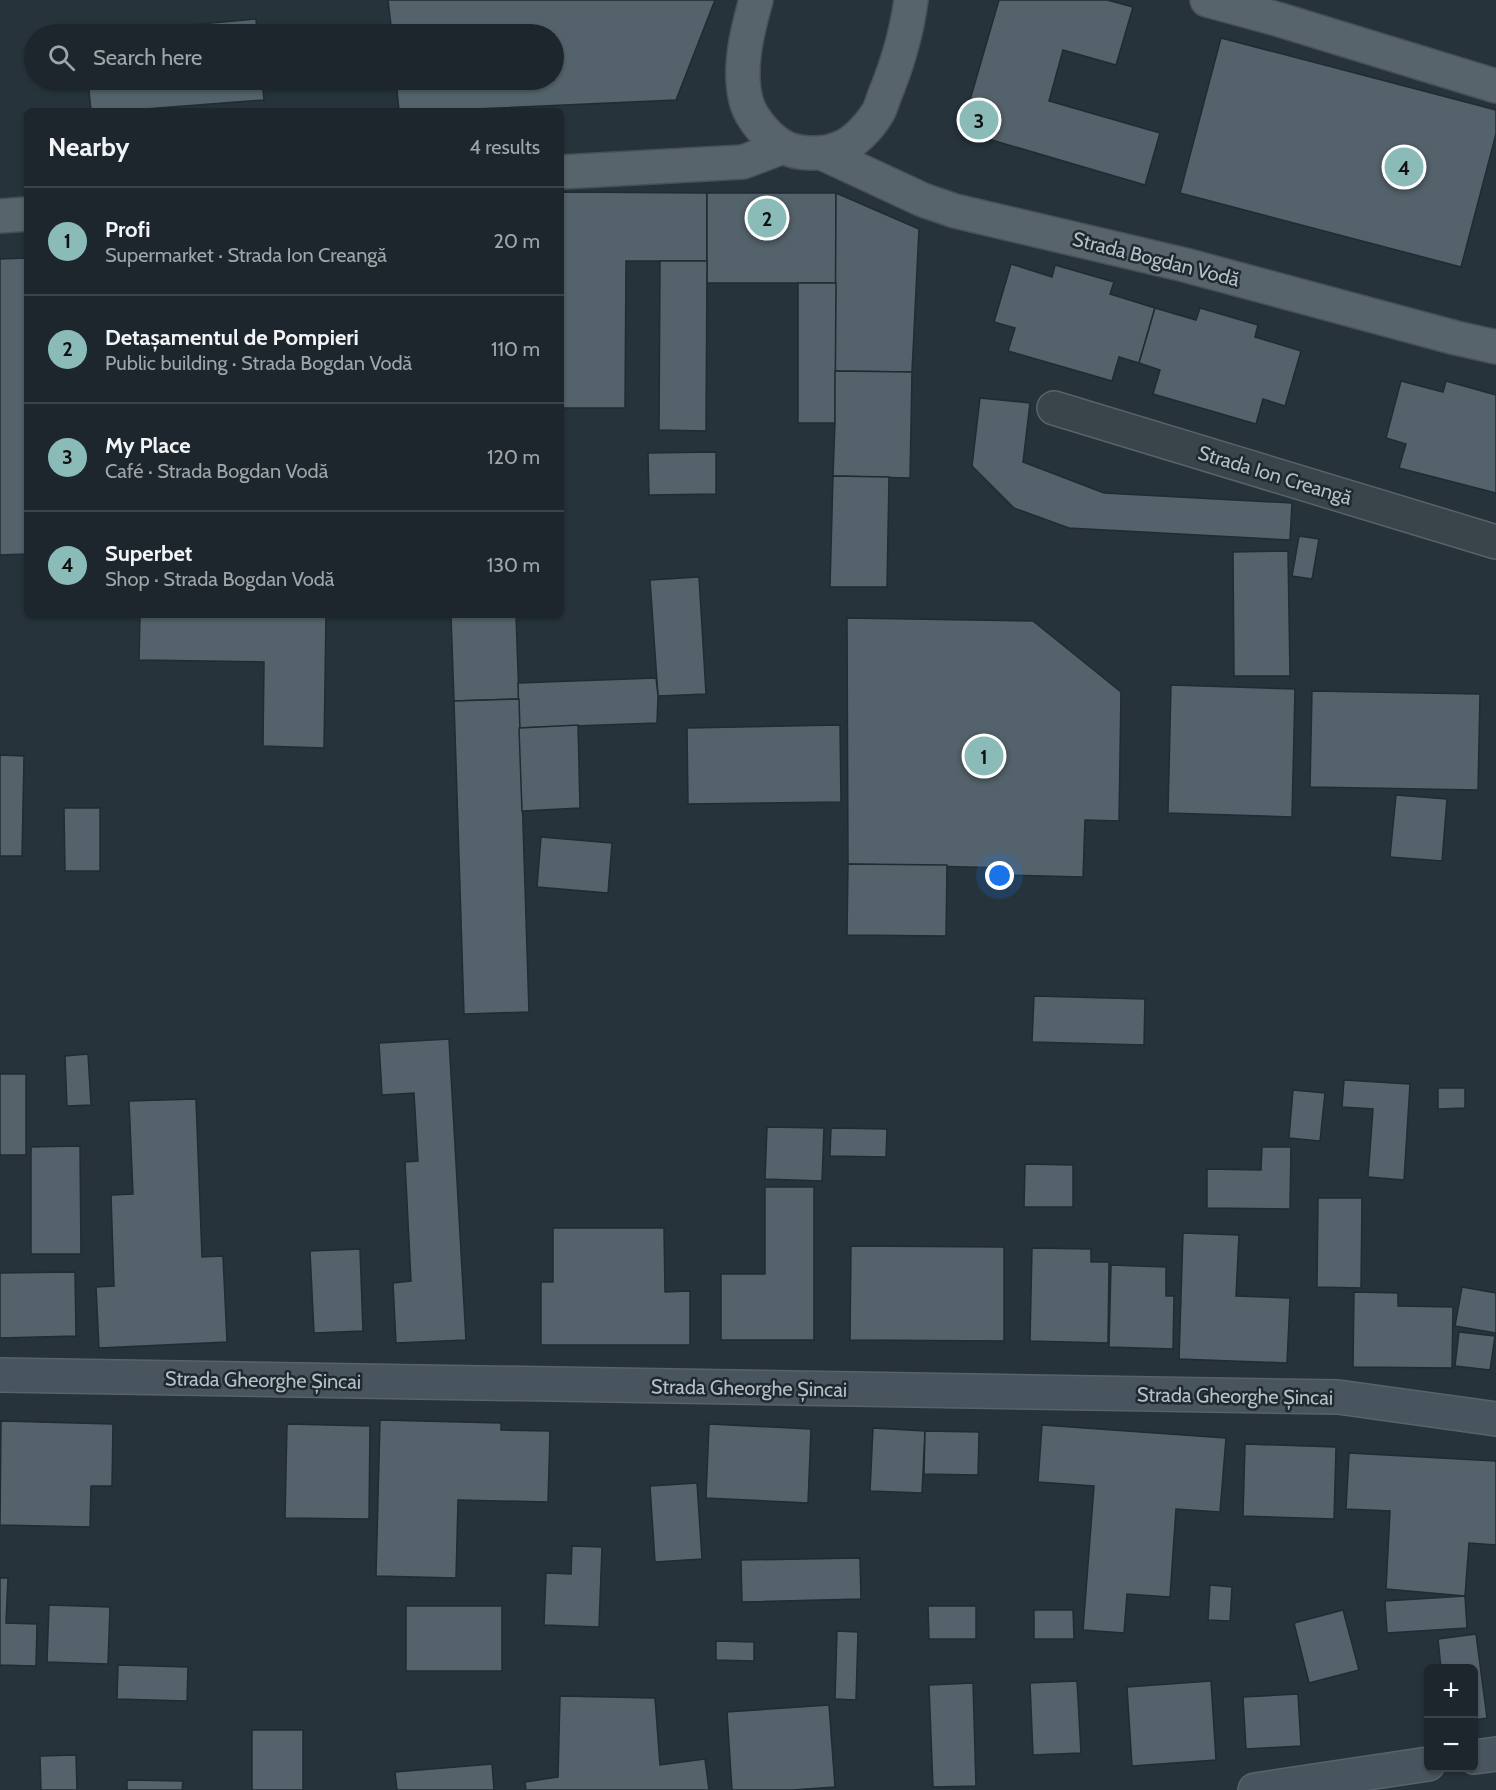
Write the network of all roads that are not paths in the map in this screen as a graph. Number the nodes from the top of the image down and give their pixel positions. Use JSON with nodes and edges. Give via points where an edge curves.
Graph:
{"nodes":[{"id":1,"x":756,"y":0,"type":"edge"},
{"id":2,"x":911,"y":0,"type":"edge"},
{"id":3,"x":1207,"y":0,"type":"edge"},
{"id":4,"x":1496,"y":86,"type":"edge"},
{"id":5,"x":783,"y":147,"type":"junction"},
{"id":6,"x":822,"y":153,"type":"junction"},
{"id":7,"x":564,"y":172,"type":"edge"},
{"id":8,"x":24,"y":213,"type":"edge"},
{"id":9,"x":0,"y":216,"type":"edge"},
{"id":10,"x":1496,"y":347,"type":"edge"},
{"id":11,"x":1054,"y":408,"type":"dead end"},
{"id":12,"x":1496,"y":542,"type":"edge"},
{"id":13,"x":0,"y":1375,"type":"edge"},
{"id":14,"x":1496,"y":1419,"type":"edge"},
{"id":15,"x":1496,"y":1754,"type":"edge"},
{"id":16,"x":1478,"y":1756,"type":"edge"},
{"id":17,"x":1424,"y":1765,"type":"edge"},
{"id":18,"x":1255,"y":1790,"type":"edge"}],
"edges":[{"from":1,"to":5,"type":"main road","via":[[748,26],[744,88],[759,124]]},
{"from":2,"to":6,"type":"main road","via":[[890,84],[878,114],[857,137]]},
{"from":3,"to":4,"type":"main road"},
{"from":5,"to":6,"type":"main road"},
{"from":5,"to":7,"type":"main road","via":[[743,162]]},
{"from":6,"to":10,"type":"main road","name":"Strada Bogdan Vodă","via":[[955,211],[1185,265]]},
{"from":8,"to":9,"type":"main road"},
{"from":11,"to":12,"type":"street","name":"Strada Ion Creangă"},
{"from":13,"to":14,"type":"main road","name":"Strada Gheorghe Șincai","via":[[1338,1397]]},
{"from":15,"to":16,"type":"main road"},
{"from":17,"to":18,"type":"main road"}]}
